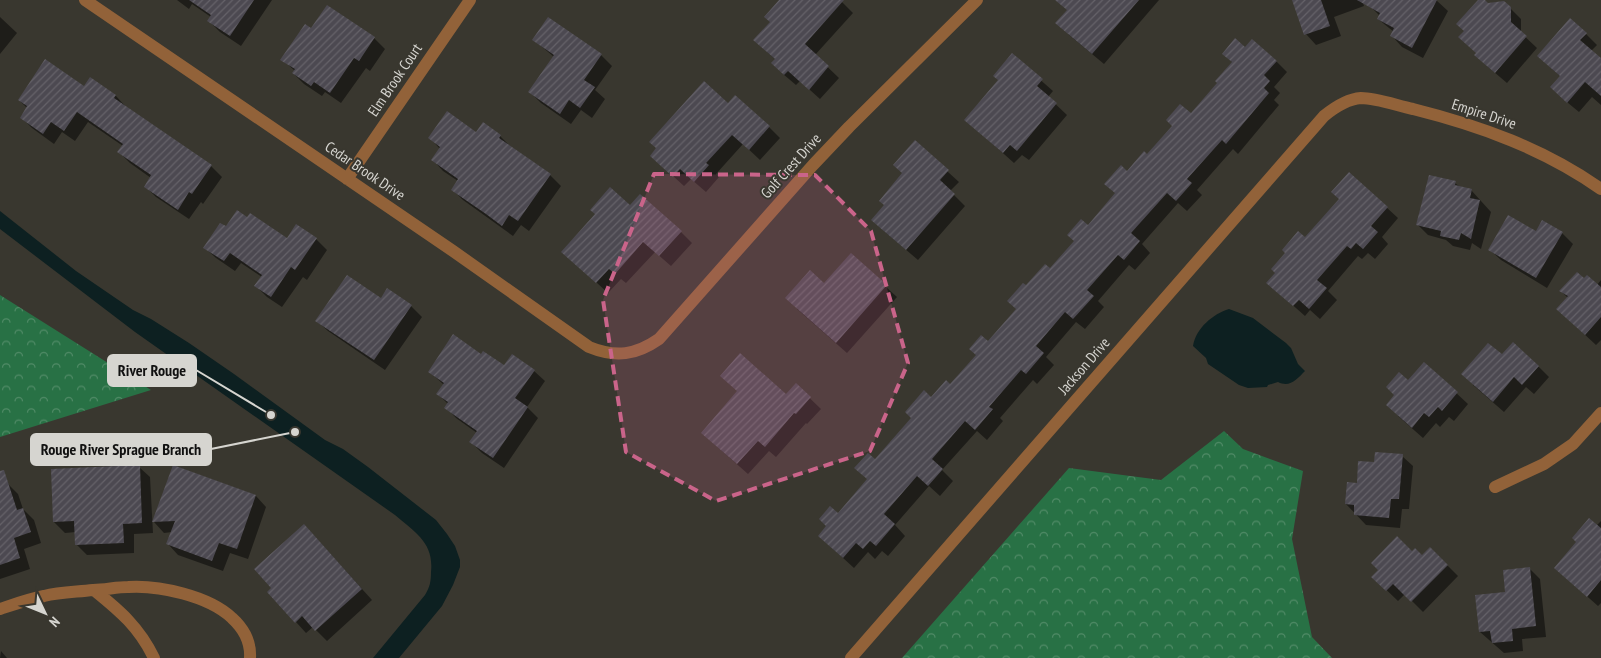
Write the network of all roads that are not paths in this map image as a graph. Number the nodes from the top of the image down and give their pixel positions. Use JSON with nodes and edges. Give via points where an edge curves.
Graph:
{"nodes":[{"id":1,"x":85,"y":0,"type":"edge"},
{"id":2,"x":470,"y":0,"type":"edge"},
{"id":3,"x":978,"y":0,"type":"edge"},
{"id":4,"x":1346,"y":102,"type":"joint"},
{"id":5,"x":347,"y":179,"type":"junction"},
{"id":6,"x":1601,"y":189,"type":"edge"},
{"id":7,"x":631,"y":353,"type":"joint"},
{"id":8,"x":1601,"y":413,"type":"edge"},
{"id":9,"x":1495,"y":487,"type":"dead end"},
{"id":10,"x":94,"y":590,"type":"junction"},
{"id":11,"x":0,"y":609,"type":"edge"},
{"id":12,"x":154,"y":658,"type":"edge"},
{"id":13,"x":250,"y":658,"type":"edge"},
{"id":14,"x":851,"y":658,"type":"edge"}],
"edges":[{"from":1,"to":5,"type":"street","name":"Cedar Brook Drive"},
{"from":2,"to":5,"type":"street","name":"Elm Brook Court"},
{"from":3,"to":7,"type":"street","name":"Golf Crest Drive","via":[[813,165],[659,339]]},
{"from":4,"to":6,"type":"street","name":"Empire Drive","via":[[1361,98],[1388,103],[1481,128],[1550,158]]},
{"from":4,"to":14,"type":"street","name":"Jackson Drive","via":[[1334,107],[1319,122]]},
{"from":5,"to":7,"type":"street","name":"Cedar Brook Drive","via":[[589,346],[604,353]]},
{"from":8,"to":9,"type":"street","via":[[1573,444],[1544,464]]},
{"from":10,"to":11,"type":"street","via":[[44,595]]},
{"from":10,"to":12,"type":"street","via":[[135,626]]},
{"from":10,"to":13,"type":"street","via":[[129,586],[155,588],[207,602],[225,611],[238,623],[246,636]]}]}
